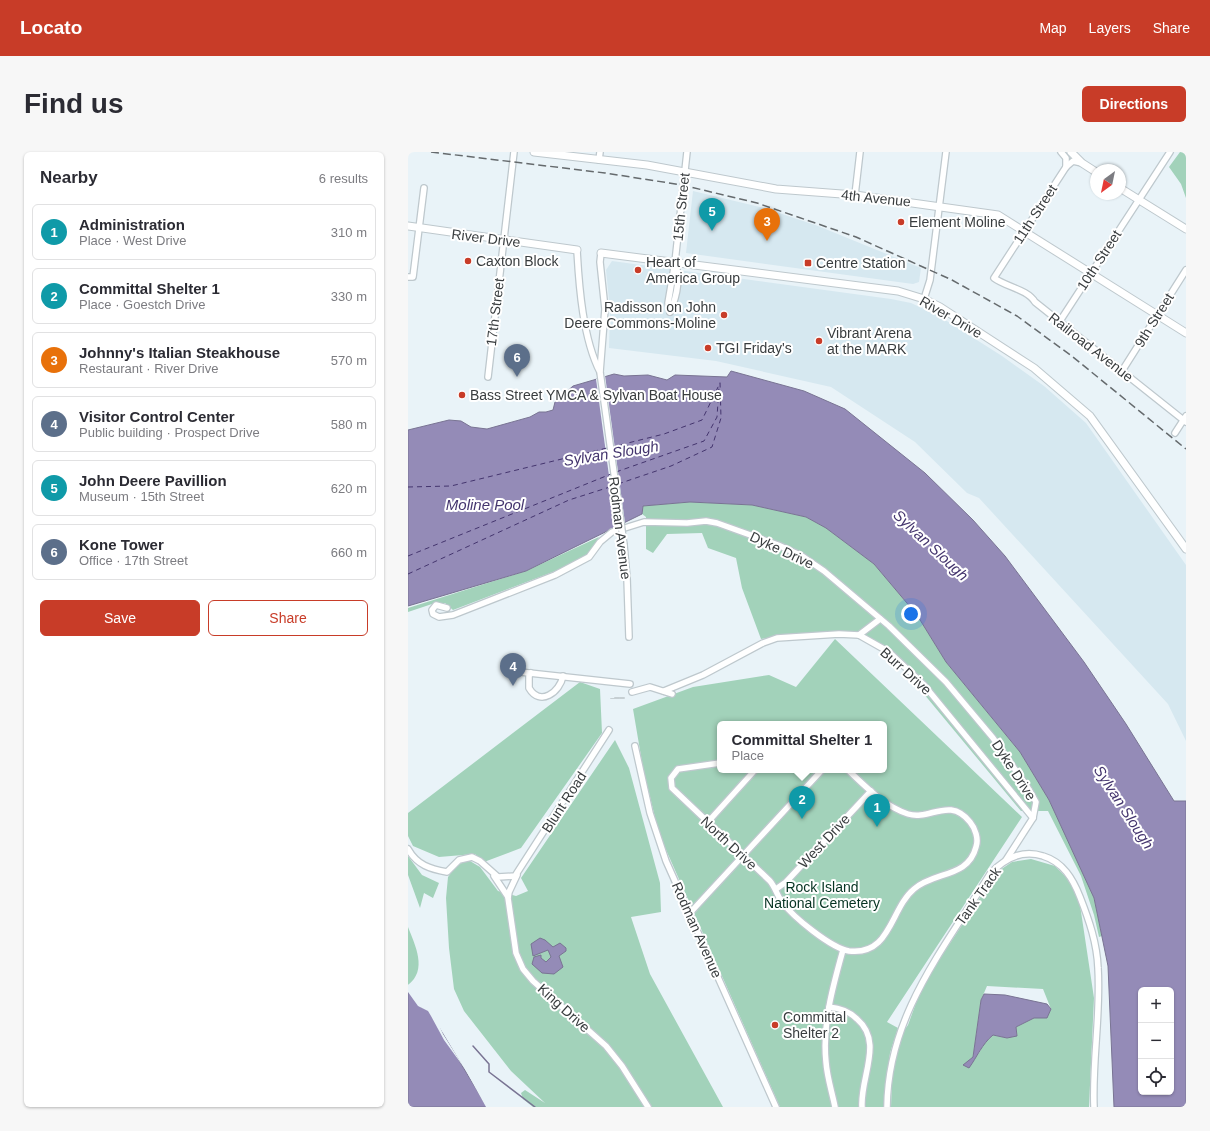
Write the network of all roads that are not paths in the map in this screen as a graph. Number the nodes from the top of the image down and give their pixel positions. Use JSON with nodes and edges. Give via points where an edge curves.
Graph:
{"nodes":[{"id":1,"x":514,"y":152,"type":"edge"},
{"id":2,"x":534,"y":152,"type":"edge"},
{"id":3,"x":687,"y":152,"type":"edge"},
{"id":4,"x":860,"y":152,"type":"edge"},
{"id":5,"x":946,"y":152,"type":"edge"},
{"id":6,"x":1061,"y":152,"type":"edge"},
{"id":7,"x":1071,"y":152,"type":"edge"},
{"id":8,"x":1170,"y":152,"type":"edge"},
{"id":9,"x":600,"y":156,"type":"edge"},
{"id":10,"x":1082,"y":163,"type":"junction"},
{"id":11,"x":1066,"y":167,"type":"junction"},
{"id":12,"x":1090,"y":168,"type":"edge"},
{"id":13,"x":684,"y":172,"type":"junction"},
{"id":14,"x":424,"y":188,"type":"dead end"},
{"id":15,"x":1126,"y":192,"type":"edge"},
{"id":16,"x":855,"y":195,"type":"junction"},
{"id":17,"x":1138,"y":200,"type":"junction"},
{"id":18,"x":940,"y":206,"type":"junction"},
{"id":19,"x":408,"y":226,"type":"edge"},
{"id":20,"x":419,"y":229,"type":"junction"},
{"id":21,"x":1186,"y":229,"type":"edge"},
{"id":22,"x":408,"y":230,"type":"edge"},
{"id":23,"x":1025,"y":230,"type":"junction"},
{"id":24,"x":504,"y":239,"type":"junction"},
{"id":25,"x":577,"y":250,"type":"joint"},
{"id":26,"x":601,"y":253,"type":"joint"},
{"id":27,"x":675,"y":262,"type":"junction"},
{"id":28,"x":1186,"y":270,"type":"edge"},
{"id":29,"x":1091,"y":273,"type":"junction"},
{"id":30,"x":411,"y":277,"type":"edge"},
{"id":31,"x":994,"y":278,"type":"joint"},
{"id":32,"x":924,"y":299,"type":"junction"},
{"id":33,"x":1157,"y":315,"type":"junction"},
{"id":34,"x":1060,"y":321,"type":"junction"},
{"id":35,"x":1186,"y":333,"type":"edge"},
{"id":36,"x":1122,"y":371,"type":"junction"},
{"id":37,"x":600,"y":372,"type":"junction"},
{"id":38,"x":488,"y":376,"type":"dead end"},
{"id":39,"x":1185,"y":419,"type":"edge"},
{"id":40,"x":1175,"y":433,"type":"dead end"},
{"id":41,"x":1186,"y":549,"type":"edge"},
{"id":42,"x":447,"y":608,"type":"dead end"},
{"id":43,"x":880,"y":619,"type":"junction"},
{"id":44,"x":859,"y":635,"type":"junction"},
{"id":45,"x":629,"y":637,"type":"dead end"},
{"id":46,"x":511,"y":671,"type":"dead end"},
{"id":47,"x":532,"y":673,"type":"junction"},
{"id":48,"x":563,"y":676,"type":"junction"},
{"id":49,"x":630,"y":684,"type":"dead end"},
{"id":50,"x":664,"y":691,"type":"junction"},
{"id":51,"x":632,"y":692,"type":"dead end"},
{"id":52,"x":672,"y":694,"type":"dead end"},
{"id":53,"x":609,"y":730,"type":"dead end"},
{"id":54,"x":635,"y":746,"type":"dead end"},
{"id":55,"x":717,"y":763,"type":"edge"},
{"id":56,"x":748,"y":773,"type":"edge"},
{"id":57,"x":752,"y":773,"type":"edge"},
{"id":58,"x":819,"y":773,"type":"edge"},
{"id":59,"x":851,"y":773,"type":"edge"},
{"id":60,"x":747,"y":779,"type":"junction"},
{"id":61,"x":871,"y":791,"type":"junction"},
{"id":62,"x":1033,"y":818,"type":"junction"},
{"id":63,"x":707,"y":823,"type":"junction"},
{"id":64,"x":408,"y":850,"type":"edge"},
{"id":65,"x":743,"y":856,"type":"junction"},
{"id":66,"x":1006,"y":860,"type":"junction"},
{"id":67,"x":518,"y":872,"type":"junction"},
{"id":68,"x":494,"y":875,"type":"junction"},
{"id":69,"x":776,"y":889,"type":"junction"},
{"id":70,"x":508,"y":898,"type":"junction"},
{"id":71,"x":689,"y":914,"type":"junction"},
{"id":72,"x":843,"y":950,"type":"junction"},
{"id":73,"x":829,"y":1007,"type":"junction"},
{"id":74,"x":648,"y":1107,"type":"edge"},
{"id":75,"x":776,"y":1107,"type":"edge"},
{"id":76,"x":835,"y":1107,"type":"edge"},
{"id":77,"x":862,"y":1107,"type":"edge"},
{"id":78,"x":888,"y":1107,"type":"edge"},
{"id":79,"x":1094,"y":1107,"type":"edge"}],
"edges":[{"from":1,"to":24,"type":"street","name":"17th Street"},
{"from":2,"to":9,"type":"main road","name":"4th Avenue"},
{"from":3,"to":13,"type":"street","name":"15th Street"},
{"from":4,"to":16,"type":"street"},
{"from":5,"to":18,"type":"street"},
{"from":6,"to":11,"type":"street","via":[[1066,158]]},
{"from":7,"to":10,"type":"main road"},
{"from":8,"to":17,"type":"street","name":"10th Street"},
{"from":9,"to":13,"type":"main road","name":"4th Avenue"},
{"from":10,"to":11,"type":"street","via":[[1073,162]]},
{"from":10,"to":12,"type":"main road"},
{"from":11,"to":23,"type":"street","name":"11th Street"},
{"from":13,"to":16,"type":"main road","name":"4th Avenue","via":[[781,190]]},
{"from":13,"to":27,"type":"street","name":"15th Street"},
{"from":14,"to":20,"type":"street"},
{"from":15,"to":17,"type":"main road"},
{"from":16,"to":18,"type":"main road","name":"4th Avenue"},
{"from":17,"to":21,"type":"main road"},
{"from":17,"to":29,"type":"street","name":"10th Street"},
{"from":18,"to":23,"type":"main road","name":"4th Avenue","via":[[998,215]]},
{"from":18,"to":32,"type":"street","via":[[930,280]]},
{"from":19,"to":20,"type":"main road","name":"River Drive"},
{"from":20,"to":22,"type":"main road","name":"River Drive"},
{"from":20,"to":24,"type":"main road","name":"River Drive"},
{"from":20,"to":30,"type":"street"},
{"from":23,"to":29,"type":"main road","name":"4th Avenue"},
{"from":23,"to":31,"type":"street","name":"11th Street"},
{"from":24,"to":25,"type":"main road","name":"River Drive"},
{"from":24,"to":38,"type":"street","name":"17th Street"},
{"from":25,"to":37,"type":"street","via":[[589,344]]},
{"from":26,"to":27,"type":"main road","name":"River Drive"},
{"from":26,"to":37,"type":"street","via":[[604,312]]},
{"from":27,"to":27,"type":"street","name":"15th Street","via":[[668,303],[670,312],[679,273]]},
{"from":27,"to":32,"type":"main road","name":"River Drive","via":[[898,291]]},
{"from":28,"to":33,"type":"street","name":"9th Street"},
{"from":29,"to":33,"type":"main road","name":"4th Avenue"},
{"from":29,"to":34,"type":"street","name":"10th Street"},
{"from":31,"to":34,"type":"street","name":"Railroad Avenue","via":[[1029,295]]},
{"from":32,"to":41,"type":"main road","name":"River Drive","via":[[1022,360],[1081,408],[1100,428]]},
{"from":33,"to":35,"type":"main road","name":"4th Avenue"},
{"from":33,"to":36,"type":"street","name":"9th Street"},
{"from":34,"to":36,"type":"street","name":"Railroad Avenue"},
{"from":36,"to":39,"type":"street","name":"Railroad Avenue"},
{"from":37,"to":45,"type":"street","name":"Rodman Avenue","bridge":true,"via":[[624,545]]},
{"from":39,"to":40,"type":"street"},
{"from":42,"to":43,"type":"street","name":"Dyke Drive","via":[[436,605],[432,610],[433,614],[439,617],[453,615],[538,583],[583,561],[612,532],[644,522],[706,521],[752,534],[802,556],[837,581]]},
{"from":43,"to":44,"type":"street"},
{"from":43,"to":62,"type":"street","name":"Dyke Drive","via":[[932,667],[993,738],[1033,796],[1036,806]]},
{"from":44,"to":50,"type":"street","name":"Burr Drive","via":[[777,638]]},
{"from":44,"to":62,"type":"street","name":"Burr Drive","via":[[889,652],[924,685]]},
{"from":46,"to":47,"type":"street"},
{"from":47,"to":48,"type":"street"},
{"from":47,"to":48,"type":"street","via":[[528,680],[529,688],[541,697],[554,693]]},
{"from":48,"to":49,"type":"street"},
{"from":50,"to":51,"type":"street","via":[[650,687]]},
{"from":50,"to":52,"type":"street"},
{"from":53,"to":67,"type":"street","name":"Blunt Road"},
{"from":54,"to":71,"type":"street","name":"Rodman Avenue","via":[[653,825]]},
{"from":55,"to":63,"type":"street","name":"North Drive","via":[[678,769],[671,781],[675,793]]},
{"from":56,"to":60,"type":"street"},
{"from":57,"to":60,"type":"street"},
{"from":58,"to":65,"type":"street"},
{"from":59,"to":61,"type":"street"},
{"from":60,"to":63,"type":"street"},
{"from":61,"to":69,"type":"street","name":"West Drive","via":[[786,882]]},
{"from":61,"to":72,"type":"street","via":[[890,805],[910,814],[926,814],[942,809],[957,812],[973,827],[977,844],[972,859],[962,869],[925,882],[909,894],[901,904],[889,930],[878,943],[861,950]]},
{"from":62,"to":66,"type":"street","name":"Dyke Drive"},
{"from":63,"to":65,"type":"street","name":"North Drive"},
{"from":64,"to":68,"type":"street","via":[[415,860],[424,866],[447,872],[459,860],[472,857]]},
{"from":65,"to":69,"type":"street","name":"North Drive"},
{"from":65,"to":71,"type":"street"},
{"from":66,"to":78,"type":"street","name":"Tank Track","via":[[990,874],[914,997],[896,1041],[889,1077]]},
{"from":66,"to":79,"type":"street","name":"Tank Track","via":[[1020,855],[1037,854],[1059,864],[1071,878],[1088,916],[1098,967]]},
{"from":67,"to":68,"type":"street","via":[[508,878]]},
{"from":67,"to":70,"type":"street","name":"Blunt Road"},
{"from":68,"to":70,"type":"street"},
{"from":69,"to":72,"type":"street","name":"North Drive","via":[[780,899],[789,909],[826,941]]},
{"from":70,"to":74,"type":"street","name":"King Drive","via":[[516,953],[523,969],[606,1046]]},
{"from":71,"to":75,"type":"street","name":"Rodman Avenue"},
{"from":72,"to":73,"type":"street"},
{"from":73,"to":76,"type":"street","via":[[825,1041],[826,1062]]},
{"from":73,"to":77,"type":"street","via":[[852,1014],[865,1027],[869,1036],[870,1050],[863,1084]]}]}
